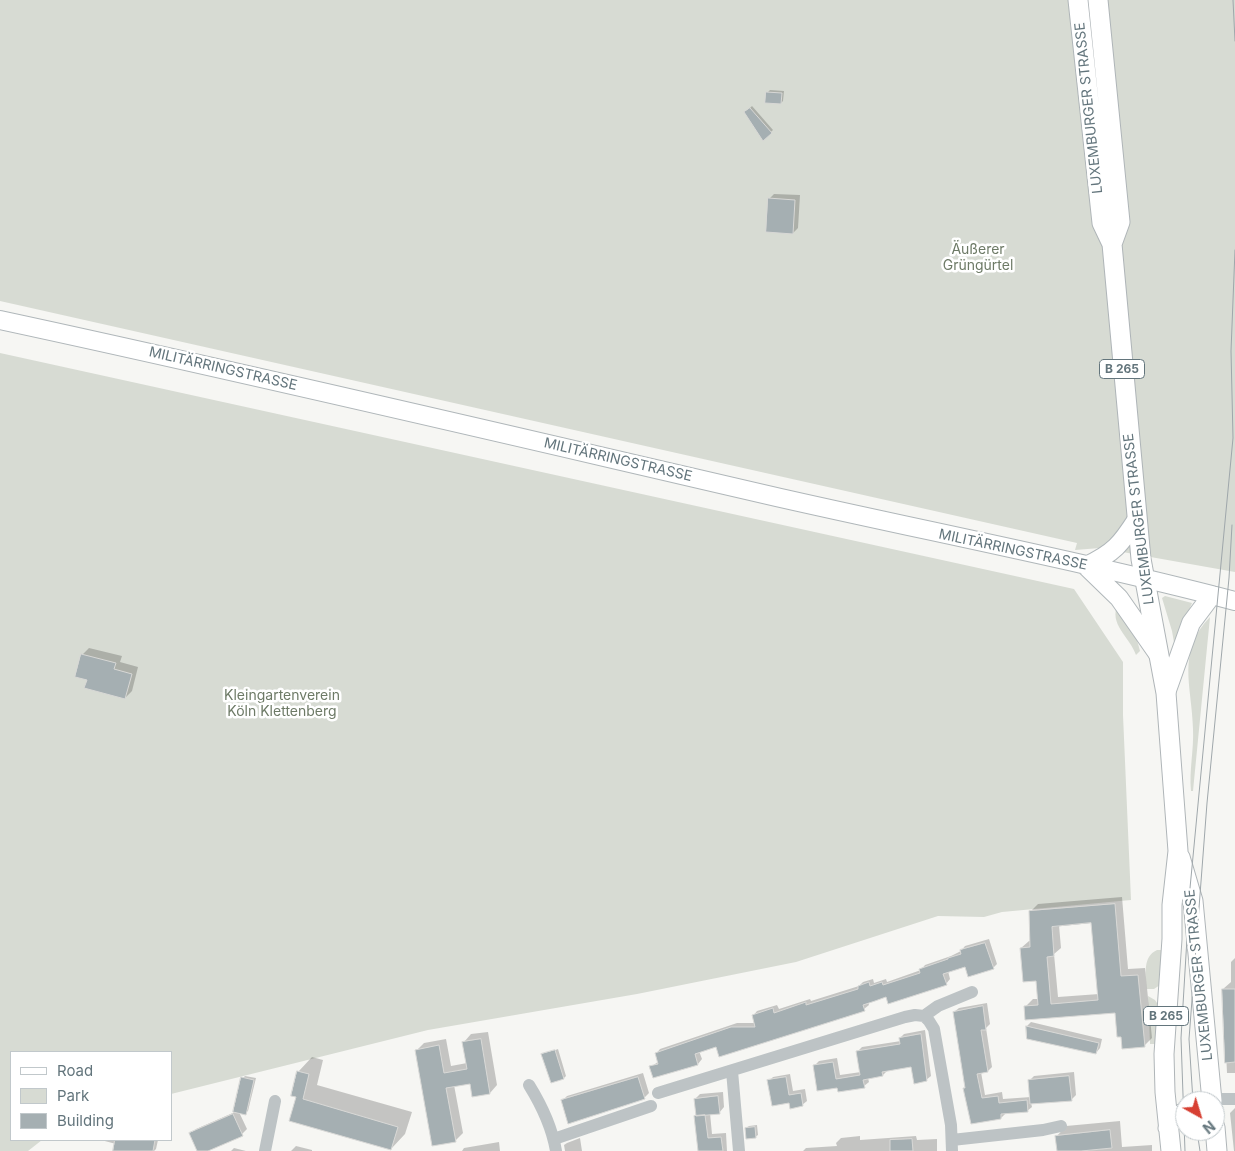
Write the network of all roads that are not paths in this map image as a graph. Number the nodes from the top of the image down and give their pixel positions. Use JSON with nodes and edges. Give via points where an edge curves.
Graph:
{"nodes":[{"id":1,"x":1078,"y":0,"type":"edge"},
{"id":2,"x":1098,"y":0,"type":"edge"},
{"id":3,"x":1112,"y":244,"type":"junction"},
{"id":4,"x":0,"y":320,"type":"edge"},
{"id":5,"x":1137,"y":519,"type":"junction"},
{"id":6,"x":1086,"y":566,"type":"junction"},
{"id":7,"x":1144,"y":578,"type":"junction"},
{"id":8,"x":1212,"y":596,"type":"junction"},
{"id":9,"x":1235,"y":601,"type":"edge"},
{"id":10,"x":1160,"y":657,"type":"junction"},
{"id":11,"x":1166,"y":693,"type":"junction"},
{"id":12,"x":1178,"y":851,"type":"junction"},
{"id":13,"x":972,"y":992,"type":"dead end"},
{"id":14,"x":924,"y":1016,"type":"junction"},
{"id":15,"x":732,"y":1070,"type":"junction"},
{"id":16,"x":529,"y":1085,"type":"dead end"},
{"id":17,"x":1211,"y":1091,"type":"edge"},
{"id":18,"x":658,"y":1093,"type":"dead end"},
{"id":19,"x":275,"y":1101,"type":"dead end"},
{"id":20,"x":651,"y":1106,"type":"dead end"},
{"id":21,"x":1175,"y":1117,"type":"edge"},
{"id":22,"x":1061,"y":1126,"type":"dead end"},
{"id":23,"x":1168,"y":1128,"type":"junction"},
{"id":24,"x":555,"y":1145,"type":"edge"},
{"id":25,"x":952,"y":1146,"type":"edge"},
{"id":26,"x":265,"y":1151,"type":"edge"},
{"id":27,"x":739,"y":1151,"type":"edge"},
{"id":28,"x":1171,"y":1151,"type":"edge"}],
"edges":[{"from":1,"to":3,"type":"main road","name":"LUXEMBURGER STRASSE","number":"B 265","via":[[1102,223]]},
{"from":2,"to":3,"type":"main road","name":"LUXEMBURGER STRASSE","number":"B 265","via":[[1120,222]]},
{"from":3,"to":5,"type":"main road","name":"LUXEMBURGER STRASSE","number":"B 265"},
{"from":4,"to":6,"type":"main road","name":"MILITÄRRINGSTRASSE"},
{"from":5,"to":6,"type":"main road","via":[[1115,549]]},
{"from":5,"to":7,"type":"main road","name":"LUXEMBURGER STRASSE","number":"B 265"},
{"from":6,"to":7,"type":"main road","name":"MILITÄRRINGSTRASSE"},
{"from":6,"to":10,"type":"main road","via":[[1119,598]]},
{"from":7,"to":8,"type":"main road","name":"MILITÄRRINGSTRASSE"},
{"from":7,"to":10,"type":"main road","name":"LUXEMBURGER STRASSE","number":"B 265"},
{"from":8,"to":9,"type":"main road","name":"MILITÄRRINGSTRASSE"},
{"from":8,"to":11,"type":"main road","via":[[1191,623]]},
{"from":10,"to":11,"type":"main road","name":"LUXEMBURGER STRASSE","number":"B 265"},
{"from":11,"to":12,"type":"main road","name":"LUXEMBURGER STRASSE","number":"B 265"},
{"from":12,"to":17,"type":"main road","name":"LUXEMBURGER STRASSE","number":"B 265","via":[[1193,900]]},
{"from":12,"to":23,"type":"main road","name":"LUXEMBURGER STRASSE","number":"B 265","via":[[1164,1054]]},
{"from":13,"to":14,"type":"street","via":[[938,1006]]},
{"from":14,"to":15,"type":"street","via":[[905,1017]]},
{"from":14,"to":25,"type":"street","via":[[934,1029]]},
{"from":15,"to":18,"type":"street"},
{"from":15,"to":27,"type":"street"},
{"from":16,"to":24,"type":"street","via":[[541,1105]]},
{"from":19,"to":26,"type":"street"},
{"from":20,"to":24,"type":"street"},
{"from":21,"to":23,"type":"main road"},
{"from":22,"to":25,"type":"street"},
{"from":23,"to":28,"type":"main road","name":"LUXEMBURGER STRASSE","number":"B 265"}]}
